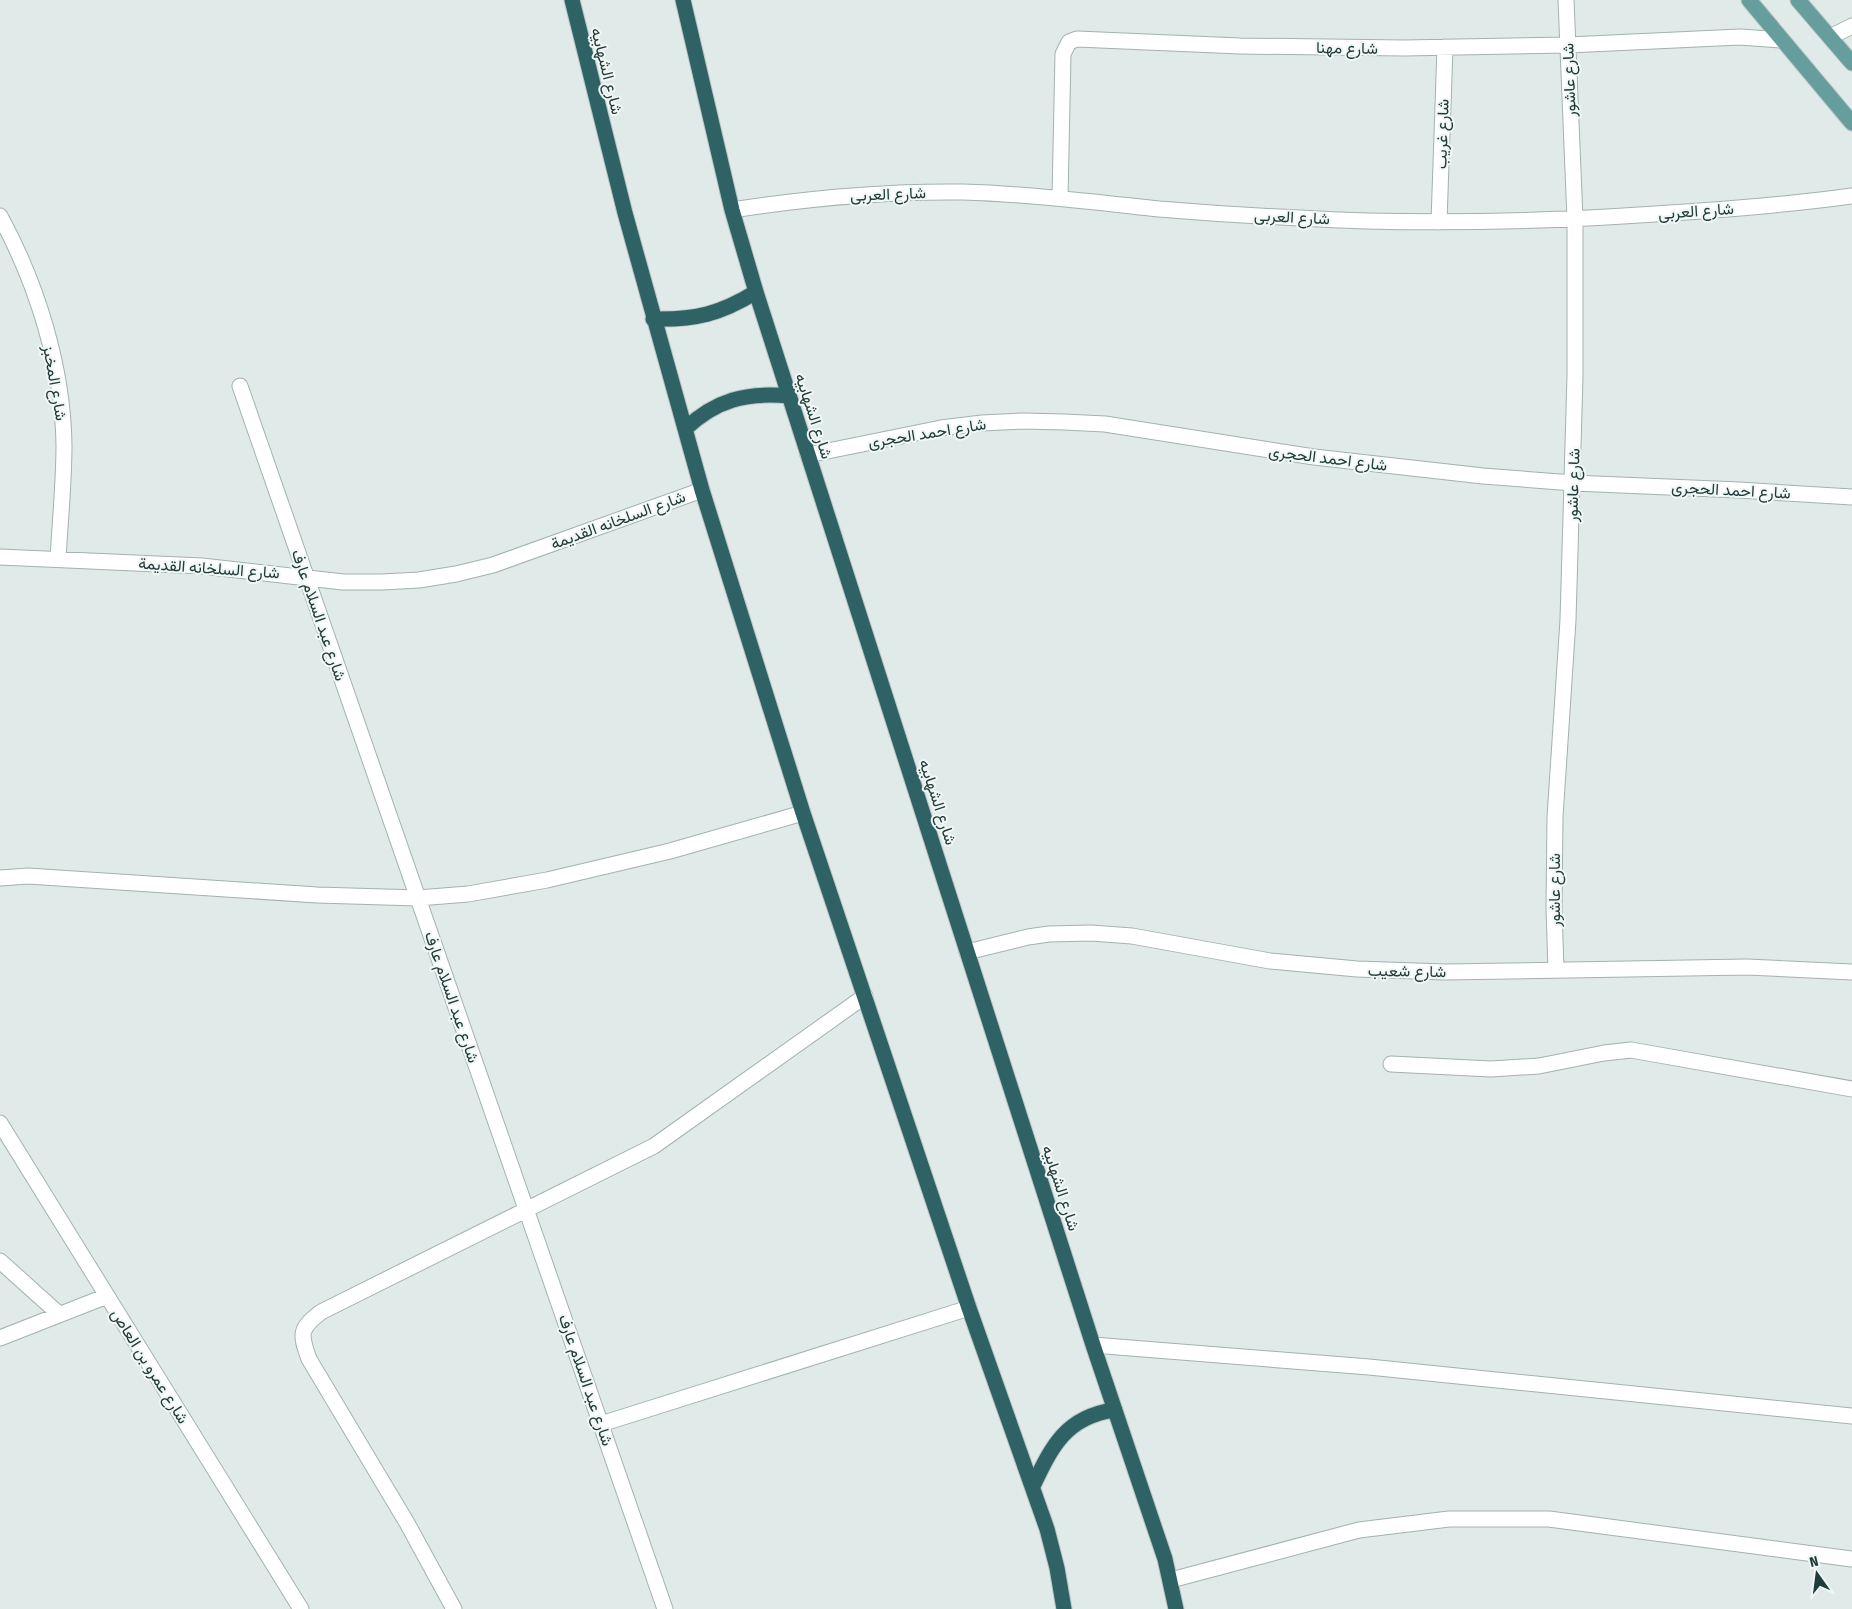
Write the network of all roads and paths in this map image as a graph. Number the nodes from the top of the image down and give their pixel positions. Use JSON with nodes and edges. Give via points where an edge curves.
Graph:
{"nodes":[{"id":1,"x":572,"y":0,"type":"edge"},
{"id":2,"x":683,"y":0,"type":"edge"},
{"id":3,"x":1566,"y":0,"type":"edge"},
{"id":4,"x":1798,"y":0,"type":"edge"},
{"id":5,"x":1753,"y":1,"type":"edge"},
{"id":6,"x":1852,"y":26,"type":"edge"},
{"id":7,"x":1830,"y":37,"type":"junction"},
{"id":8,"x":1782,"y":40,"type":"junction"},
{"id":9,"x":1568,"y":45,"type":"junction"},
{"id":10,"x":1445,"y":47,"type":"junction"},
{"id":11,"x":1852,"y":63,"type":"edge"},
{"id":12,"x":1852,"y":122,"type":"edge"},
{"id":13,"x":1852,"y":196,"type":"edge"},
{"id":14,"x":1060,"y":198,"type":"junction"},
{"id":15,"x":732,"y":210,"type":"junction"},
{"id":16,"x":0,"y":216,"type":"edge"},
{"id":17,"x":1575,"y":219,"type":"junction"},
{"id":18,"x":1439,"y":222,"type":"junction"},
{"id":19,"x":756,"y":292,"type":"junction"},
{"id":20,"x":653,"y":319,"type":"junction"},
{"id":21,"x":240,"y":386,"type":"dead end"},
{"id":22,"x":789,"y":396,"type":"junction"},
{"id":23,"x":685,"y":430,"type":"junction"},
{"id":24,"x":808,"y":455,"type":"junction"},
{"id":25,"x":1573,"y":483,"type":"junction"},
{"id":26,"x":702,"y":490,"type":"junction"},
{"id":27,"x":1852,"y":497,"type":"edge"},
{"id":28,"x":0,"y":557,"type":"edge"},
{"id":29,"x":58,"y":560,"type":"junction"},
{"id":30,"x":306,"y":577,"type":"junction"},
{"id":31,"x":803,"y":812,"type":"junction"},
{"id":32,"x":0,"y":878,"type":"edge"},
{"id":33,"x":418,"y":898,"type":"junction"},
{"id":34,"x":967,"y":952,"type":"junction"},
{"id":35,"x":1556,"y":970,"type":"junction"},
{"id":36,"x":1852,"y":972,"type":"edge"},
{"id":37,"x":865,"y":996,"type":"junction"},
{"id":38,"x":1391,"y":1064,"type":"dead end"},
{"id":39,"x":1852,"y":1090,"type":"edge"},
{"id":40,"x":0,"y":1123,"type":"edge"},
{"id":41,"x":527,"y":1210,"type":"junction"},
{"id":42,"x":0,"y":1260,"type":"edge"},
{"id":43,"x":107,"y":1296,"type":"junction"},
{"id":44,"x":969,"y":1308,"type":"junction"},
{"id":45,"x":59,"y":1314,"type":"junction"},
{"id":46,"x":0,"y":1338,"type":"edge"},
{"id":47,"x":1093,"y":1344,"type":"junction"},
{"id":48,"x":1114,"y":1410,"type":"junction"},
{"id":49,"x":1852,"y":1416,"type":"edge"},
{"id":50,"x":601,"y":1424,"type":"junction"},
{"id":51,"x":1032,"y":1486,"type":"junction"},
{"id":52,"x":1852,"y":1559,"type":"edge"},
{"id":53,"x":1171,"y":1580,"type":"junction"},
{"id":54,"x":301,"y":1609,"type":"edge"},
{"id":55,"x":454,"y":1609,"type":"edge"},
{"id":56,"x":665,"y":1609,"type":"edge"},
{"id":57,"x":1063,"y":1609,"type":"edge"},
{"id":58,"x":1176,"y":1609,"type":"edge"}],
"edges":[{"from":1,"to":20,"type":"highway","name":"شارع الشهابيه"},
{"from":2,"to":15,"type":"highway","name":"شارع الشهابيه"},
{"from":3,"to":9,"type":"street","name":"شارع عاشور"},
{"from":4,"to":7,"type":"main road"},
{"from":5,"to":8,"type":"main road"},
{"from":6,"to":7,"type":"street"},
{"from":7,"to":11,"type":"main road"},
{"from":8,"to":9,"type":"street","name":"شارع مهنا","via":[[1740,37]]},
{"from":8,"to":12,"type":"main road"},
{"from":9,"to":10,"type":"street","name":"شارع مهنا"},
{"from":9,"to":17,"type":"street","name":"شارع عاشور"},
{"from":10,"to":14,"type":"street","name":"شارع مهنا","via":[[1322,48],[1073,40],[1063,54]]},
{"from":10,"to":18,"type":"street","name":"شارع غريب"},
{"from":13,"to":17,"type":"street","name":"شارع العربى"},
{"from":14,"to":15,"type":"street","name":"شارع العربى","via":[[908,193],[808,199]]},
{"from":14,"to":18,"type":"street","name":"شارع العربى","via":[[1223,214]]},
{"from":15,"to":19,"type":"highway","name":"شارع الشهابيه"},
{"from":16,"to":29,"type":"street","name":"شارع المخبز","via":[[40,310],[55,366],[64,445]]},
{"from":17,"to":18,"type":"street","name":"شارع العربى"},
{"from":17,"to":25,"type":"street","name":"شارع عاشور"},
{"from":19,"to":20,"type":"highway","via":[[724,309],[697,318]]},
{"from":19,"to":22,"type":"highway","name":"شارع الشهابيه"},
{"from":20,"to":23,"type":"highway","name":"شارع الشهابيه"},
{"from":21,"to":30,"type":"street","name":"شارع عبد السلام عارف"},
{"from":22,"to":23,"type":"highway","via":[[770,394],[733,400],[715,407]]},
{"from":22,"to":24,"type":"highway","name":"شارع الشهابيه"},
{"from":23,"to":26,"type":"highway","name":"شارع الشهابيه"},
{"from":24,"to":25,"type":"street","name":"شارع احمد الحجرى","via":[[941,428],[990,422],[1064,422],[1105,424],[1323,458]]},
{"from":24,"to":34,"type":"highway","name":"شارع الشهابيه"},
{"from":25,"to":27,"type":"street","name":"شارع احمد الحجرى"},
{"from":25,"to":35,"type":"street","name":"شارع عاشور","via":[[1555,817]]},
{"from":26,"to":30,"type":"street","name":"شارع السلخانه القديمة","via":[[475,570],[400,582],[343,582]]},
{"from":26,"to":31,"type":"highway","name":"شارع الشهابيه"},
{"from":28,"to":29,"type":"street","name":"شارع السلخانه القديمة"},
{"from":29,"to":30,"type":"street","name":"شارع السلخانه القديمة","via":[[202,566]]},
{"from":30,"to":33,"type":"street","name":"شارع عبد السلام عارف"},
{"from":31,"to":33,"type":"street","via":[[670,851],[547,880],[468,894]]},
{"from":31,"to":37,"type":"highway","name":"شارع الشهابيه"},
{"from":32,"to":33,"type":"street","via":[[28,876],[317,895]]},
{"from":33,"to":41,"type":"street","name":"شارع عبد السلام عارف"},
{"from":34,"to":35,"type":"street","name":"شارع شعيب","via":[[1028,937],[1091,933],[1132,936],[1328,968],[1445,972]]},
{"from":34,"to":47,"type":"highway","name":"شارع الشهابيه"},
{"from":35,"to":36,"type":"street","name":"شارع شعيب","via":[[1747,967]]},
{"from":37,"to":41,"type":"street","via":[[654,1146]]},
{"from":37,"to":44,"type":"highway","name":"شارع الشهابيه"},
{"from":38,"to":39,"type":"street","via":[[1491,1069],[1539,1066],[1632,1050]]},
{"from":40,"to":43,"type":"street","name":"شارع عمرو بن العاص"},
{"from":41,"to":50,"type":"street","name":"شارع عبد السلام عارف"},
{"from":41,"to":55,"type":"street","via":[[321,1312],[306,1324],[302,1339],[309,1359]]},
{"from":42,"to":45,"type":"street"},
{"from":43,"to":45,"type":"street"},
{"from":43,"to":54,"type":"street","name":"شارع عمرو بن العاص"},
{"from":44,"to":50,"type":"street"},
{"from":44,"to":51,"type":"highway","name":"شارع الشهابيه"},
{"from":45,"to":46,"type":"street"},
{"from":47,"to":48,"type":"highway","name":"شارع الشهابيه"},
{"from":47,"to":49,"type":"street","via":[[1369,1367]]},
{"from":48,"to":51,"type":"highway","via":[[1088,1416],[1066,1430]]},
{"from":48,"to":53,"type":"highway","name":"شارع الشهابيه"},
{"from":50,"to":56,"type":"street","name":"شارع عبد السلام عارف"},
{"from":51,"to":57,"type":"highway","name":"شارع الشهابيه","via":[[1055,1560]]},
{"from":52,"to":53,"type":"street","via":[[1549,1519],[1449,1519],[1359,1530]]},
{"from":53,"to":58,"type":"highway","name":"شارع الشهابيه"}]}
